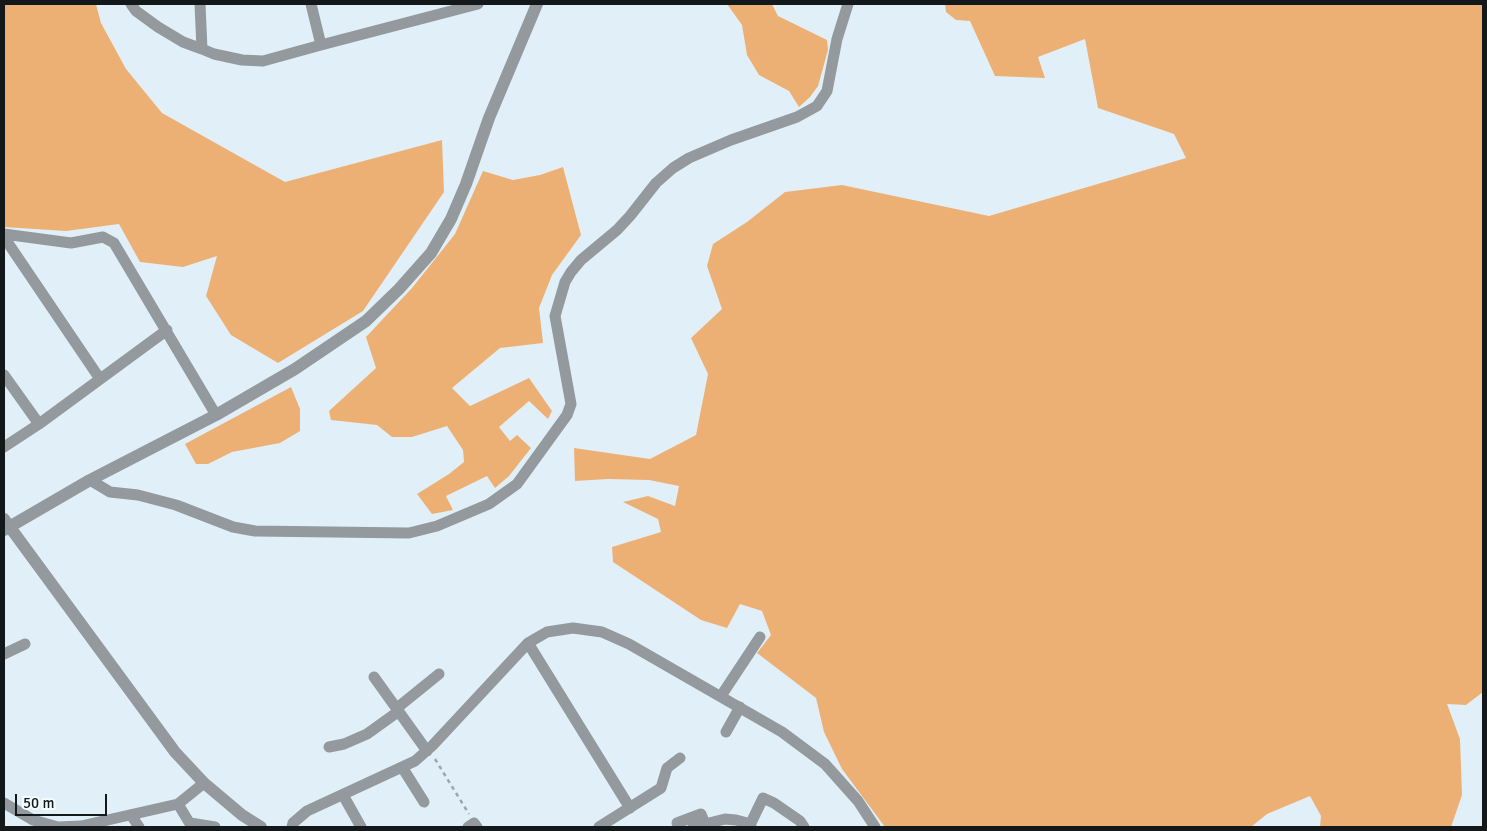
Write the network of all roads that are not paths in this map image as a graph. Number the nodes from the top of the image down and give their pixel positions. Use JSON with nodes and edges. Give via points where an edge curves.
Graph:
{"nodes":[{"id":1,"x":131,"y":4,"type":"edge"},
{"id":2,"x":200,"y":4,"type":"edge"},
{"id":3,"x":311,"y":4,"type":"edge"},
{"id":4,"x":478,"y":4,"type":"edge"},
{"id":5,"x":536,"y":4,"type":"edge"},
{"id":6,"x":848,"y":4,"type":"edge"},
{"id":7,"x":321,"y":46,"type":"junction"},
{"id":8,"x":202,"y":49,"type":"junction"},
{"id":9,"x":4,"y":235,"type":"edge"},
{"id":10,"x":167,"y":330,"type":"junction"},
{"id":11,"x":4,"y":375,"type":"edge"},
{"id":12,"x":100,"y":380,"type":"junction"},
{"id":13,"x":216,"y":415,"type":"junction"},
{"id":14,"x":39,"y":424,"type":"junction"},
{"id":15,"x":4,"y":447,"type":"edge"},
{"id":16,"x":90,"y":480,"type":"junction"},
{"id":17,"x":6,"y":525,"type":"edge"},
{"id":18,"x":760,"y":638,"type":"dead end"},
{"id":19,"x":24,"y":644,"type":"dead end"},
{"id":20,"x":528,"y":644,"type":"junction"},
{"id":21,"x":4,"y":654,"type":"edge"},
{"id":22,"x":439,"y":674,"type":"dead end"},
{"id":23,"x":374,"y":677,"type":"dead end"},
{"id":24,"x":721,"y":696,"type":"junction"},
{"id":25,"x":740,"y":707,"type":"junction"},
{"id":26,"x":398,"y":710,"type":"junction"},
{"id":27,"x":726,"y":732,"type":"dead end"},
{"id":28,"x":329,"y":747,"type":"dead end"},
{"id":29,"x":428,"y":750,"type":"junction"},
{"id":30,"x":680,"y":758,"type":"dead end"},
{"id":31,"x":402,"y":767,"type":"junction"},
{"id":32,"x":204,"y":783,"type":"junction"},
{"id":33,"x":343,"y":795,"type":"junction"},
{"id":34,"x":424,"y":802,"type":"dead end"},
{"id":35,"x":4,"y":803,"type":"edge"},
{"id":36,"x":178,"y":804,"type":"junction"},
{"id":37,"x":630,"y":808,"type":"junction"},
{"id":38,"x":132,"y":815,"type":"junction"},
{"id":39,"x":677,"y":823,"type":"dead end"},
{"id":40,"x":705,"y":824,"type":"junction"},
{"id":41,"x":191,"y":825,"type":"edge"},
{"id":42,"x":750,"y":826,"type":"edge"},
{"id":43,"x":139,"y":827,"type":"edge"},
{"id":44,"x":215,"y":827,"type":"edge"},
{"id":45,"x":261,"y":827,"type":"edge"},
{"id":46,"x":292,"y":827,"type":"edge"},
{"id":47,"x":361,"y":827,"type":"edge"},
{"id":48,"x":600,"y":827,"type":"edge"},
{"id":49,"x":693,"y":827,"type":"edge"},
{"id":50,"x":804,"y":827,"type":"edge"},
{"id":51,"x":875,"y":827,"type":"edge"}],
"edges":[{"from":1,"to":8,"type":"street","via":[[158,27]]},
{"from":2,"to":8,"type":"street"},
{"from":3,"to":7,"type":"street"},
{"from":4,"to":7,"type":"street"},
{"from":5,"to":13,"type":"street","via":[[466,184],[431,253],[366,321],[295,369]]},
{"from":6,"to":16,"type":"street","via":[[827,91],[817,106],[797,117],[698,154],[673,168],[656,183],[617,230],[570,272],[554,316],[571,404],[567,415],[517,484],[489,504],[437,526],[408,533],[255,531],[233,527],[176,505],[110,492]]},
{"from":7,"to":8,"type":"street","via":[[263,61],[242,60]]},
{"from":9,"to":10,"type":"street","via":[[71,243],[103,237],[114,243]]},
{"from":9,"to":12,"type":"street"},
{"from":10,"to":12,"type":"street"},
{"from":10,"to":13,"type":"street"},
{"from":11,"to":14,"type":"street"},
{"from":12,"to":14,"type":"street"},
{"from":13,"to":16,"type":"street"},
{"from":14,"to":15,"type":"street"},
{"from":16,"to":17,"type":"street"},
{"from":17,"to":32,"type":"street","via":[[155,726]]},
{"from":18,"to":24,"type":"street"},
{"from":19,"to":21,"type":"street"},
{"from":20,"to":24,"type":"street","via":[[548,632],[565,629],[602,632]]},
{"from":20,"to":29,"type":"street"},
{"from":20,"to":37,"type":"street"},
{"from":22,"to":26,"type":"street"},
{"from":23,"to":26,"type":"street"},
{"from":24,"to":25,"type":"street"},
{"from":25,"to":27,"type":"street"},
{"from":25,"to":51,"type":"street","via":[[782,732],[825,764],[858,801]]},
{"from":26,"to":28,"type":"street","via":[[367,734]]},
{"from":26,"to":29,"type":"street"},
{"from":29,"to":31,"type":"street"},
{"from":30,"to":37,"type":"street","via":[[667,768],[661,788]]},
{"from":31,"to":33,"type":"street"},
{"from":31,"to":34,"type":"street"},
{"from":32,"to":36,"type":"street"},
{"from":32,"to":45,"type":"street"},
{"from":33,"to":46,"type":"street","via":[[308,811]]},
{"from":33,"to":47,"type":"street"},
{"from":35,"to":38,"type":"street","via":[[33,820],[58,827],[81,826]]},
{"from":36,"to":38,"type":"street"},
{"from":36,"to":41,"type":"street"},
{"from":37,"to":48,"type":"street"},
{"from":38,"to":43,"type":"street"},
{"from":39,"to":40,"type":"street","via":[[701,814]]},
{"from":40,"to":42,"type":"street","via":[[726,819]]},
{"from":40,"to":49,"type":"street"},
{"from":41,"to":44,"type":"street"},
{"from":42,"to":50,"type":"street","via":[[763,798],[774,802]]}]}
